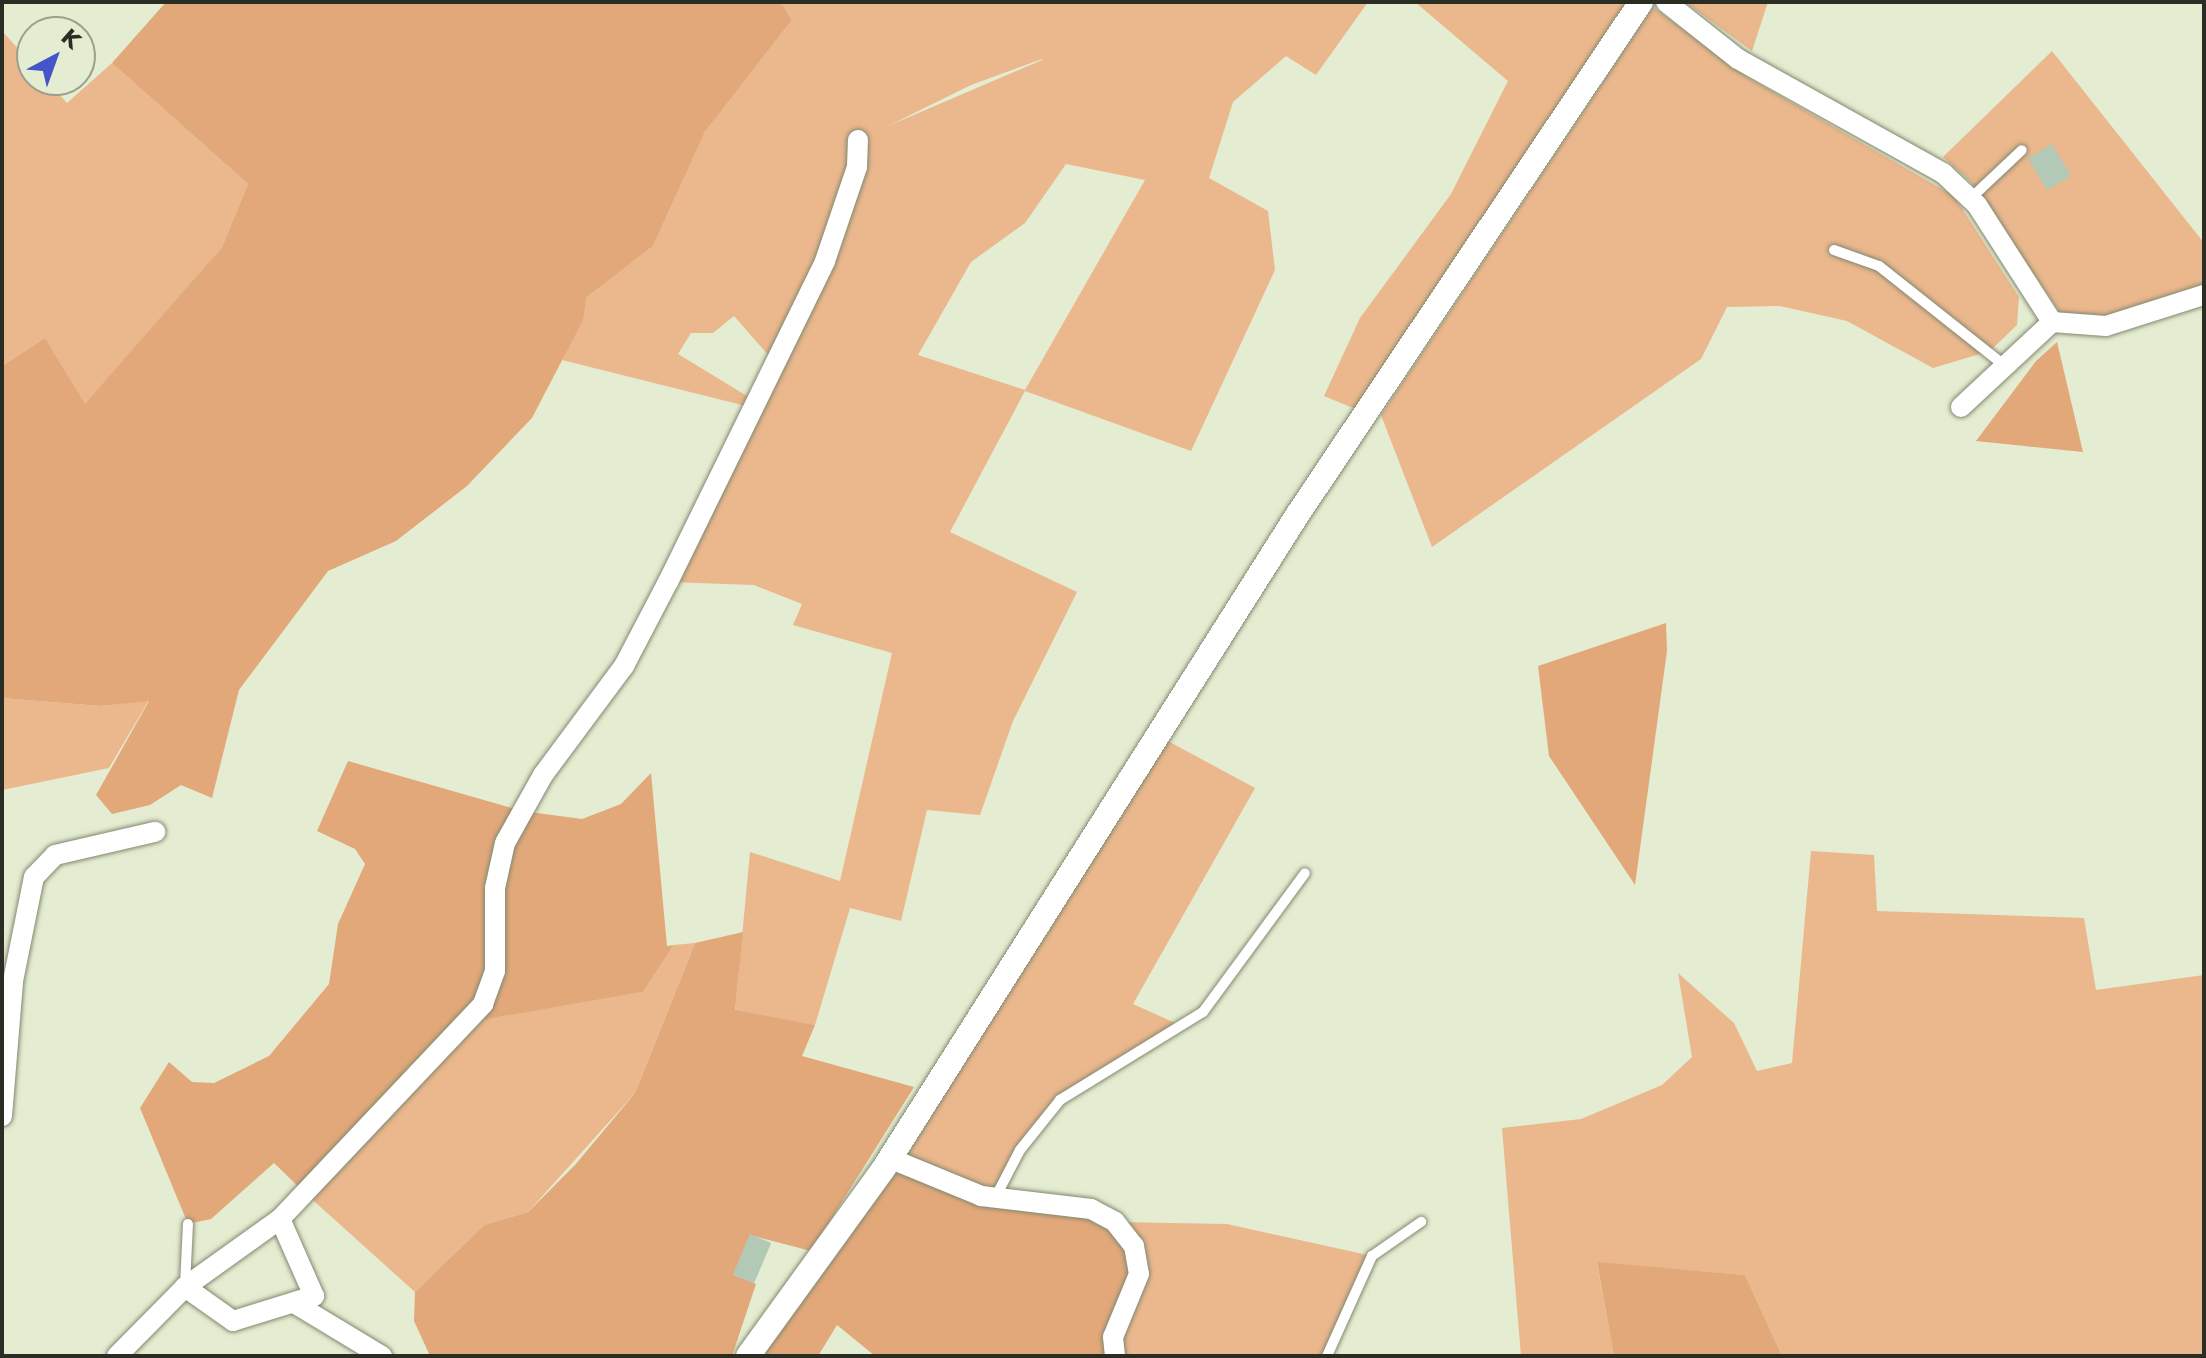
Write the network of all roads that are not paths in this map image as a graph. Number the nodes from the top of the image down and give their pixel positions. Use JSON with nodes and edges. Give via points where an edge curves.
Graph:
{"nodes":[{"id":1,"x":1641,"y":2,"type":"edge"},
{"id":2,"x":1666,"y":2,"type":"edge"},
{"id":3,"x":858,"y":140,"type":"dead end"},
{"id":4,"x":2022,"y":150,"type":"dead end"},
{"id":5,"x":1970,"y":199,"type":"junction"},
{"id":6,"x":1834,"y":250,"type":"dead end"},
{"id":7,"x":2204,"y":295,"type":"edge"},
{"id":8,"x":2052,"y":322,"type":"junction"},
{"id":9,"x":2005,"y":366,"type":"junction"},
{"id":10,"x":1961,"y":407,"type":"dead end"},
{"id":11,"x":155,"y":832,"type":"dead end"},
{"id":12,"x":1305,"y":873,"type":"dead end"},
{"id":13,"x":7,"y":972,"type":"edge"},
{"id":14,"x":2,"y":1116,"type":"edge"},
{"id":15,"x":889,"y":1158,"type":"junction"},
{"id":16,"x":995,"y":1198,"type":"junction"},
{"id":17,"x":280,"y":1219,"type":"junction"},
{"id":18,"x":1421,"y":1222,"type":"dead end"},
{"id":19,"x":188,"y":1224,"type":"dead end"},
{"id":20,"x":185,"y":1287,"type":"junction"},
{"id":21,"x":294,"y":1303,"type":"junction"},
{"id":22,"x":117,"y":1356,"type":"edge"},
{"id":23,"x":382,"y":1356,"type":"edge"},
{"id":24,"x":748,"y":1356,"type":"edge"},
{"id":25,"x":1115,"y":1356,"type":"edge"},
{"id":26,"x":1327,"y":1356,"type":"edge"}],
"edges":[{"from":1,"to":15,"type":"street","via":[[1298,514]]},
{"from":2,"to":5,"type":"street","via":[[1738,59],[1910,151]]},
{"from":3,"to":17,"type":"street","via":[[857,167],[825,261],[681,556],[624,666],[543,775],[505,843],[487,996],[426,1071]]},
{"from":4,"to":5,"type":"lane"},
{"from":5,"to":8,"type":"street"},
{"from":6,"to":9,"type":"lane","via":[[1892,274]]},
{"from":7,"to":8,"type":"street","via":[[2106,326]]},
{"from":8,"to":9,"type":"street"},
{"from":9,"to":10,"type":"street"},
{"from":11,"to":13,"type":"street","via":[[55,855],[41,865]]},
{"from":12,"to":16,"type":"lane","via":[[1203,1012],[1060,1100],[1020,1150]]},
{"from":13,"to":14,"type":"street"},
{"from":15,"to":16,"type":"street"},
{"from":15,"to":24,"type":"street"},
{"from":16,"to":25,"type":"street","via":[[1091,1209],[1127,1234],[1139,1274],[1115,1329]]},
{"from":17,"to":20,"type":"street"},
{"from":17,"to":21,"type":"street","via":[[314,1296]]},
{"from":18,"to":26,"type":"lane","via":[[1372,1256]]},
{"from":19,"to":20,"type":"lane"},
{"from":20,"to":21,"type":"street","via":[[233,1321]]},
{"from":20,"to":22,"type":"street"},
{"from":21,"to":23,"type":"street"}]}
